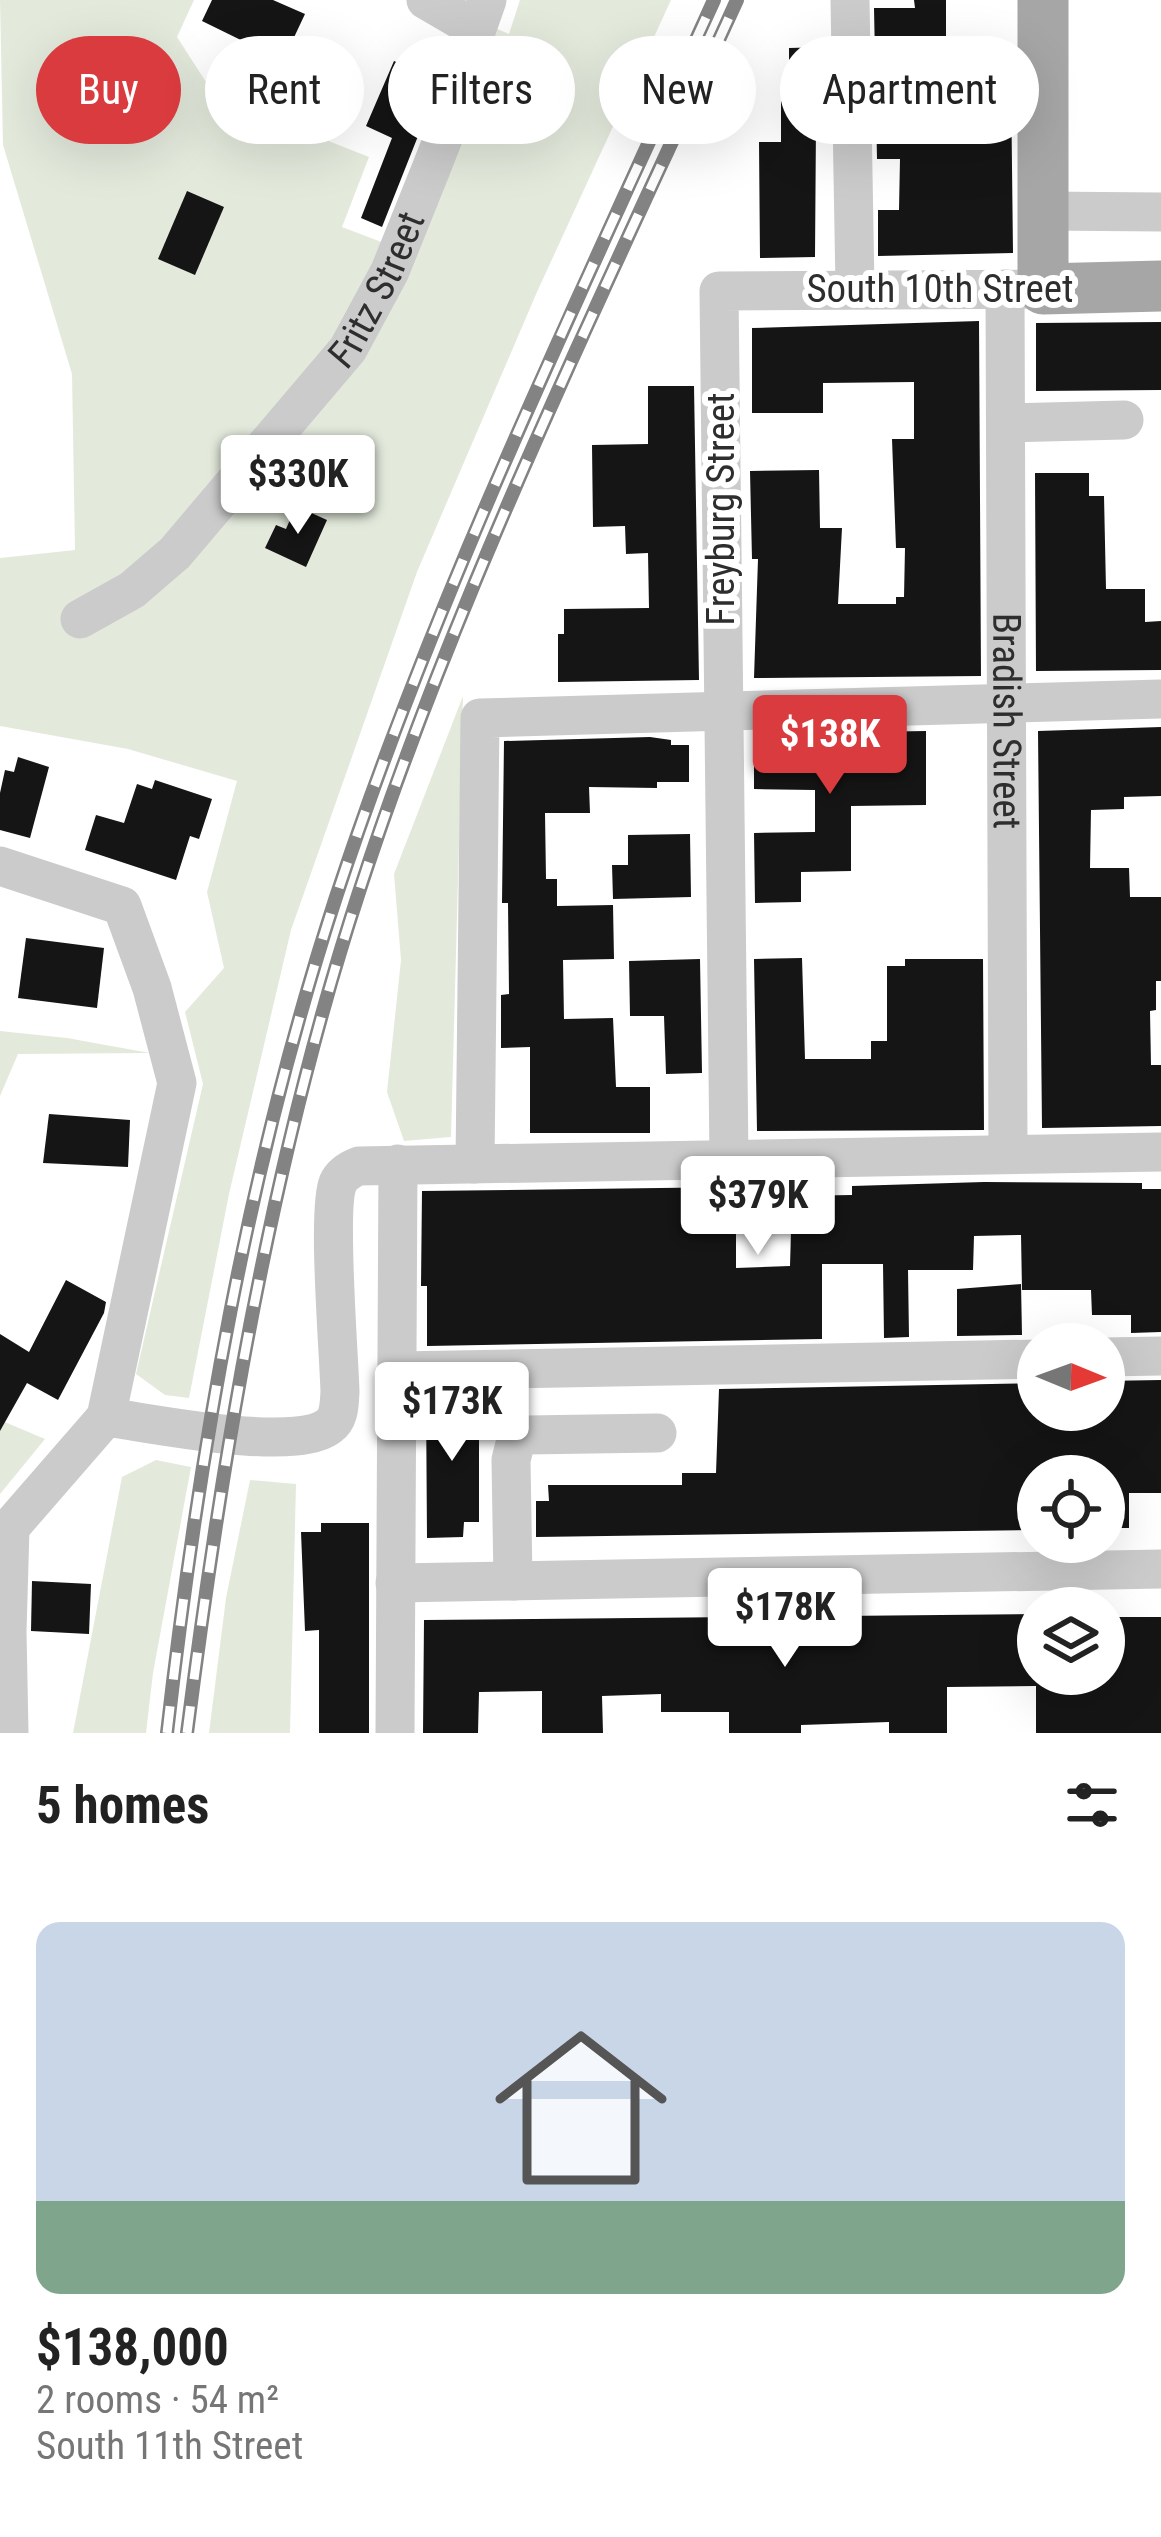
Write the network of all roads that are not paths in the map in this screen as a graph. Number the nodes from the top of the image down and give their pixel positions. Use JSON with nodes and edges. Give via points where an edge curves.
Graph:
{"nodes":[{"id":1,"x":426,"y":0,"type":"edge"},
{"id":2,"x":850,"y":0,"type":"edge"},
{"id":3,"x":1043,"y":0,"type":"edge"},
{"id":4,"x":482,"y":14,"type":"edge"},
{"id":5,"x":1043,"y":211,"type":"junction"},
{"id":6,"x":1161,"y":212,"type":"edge"},
{"id":7,"x":1161,"y":286,"type":"edge"},
{"id":8,"x":855,"y":288,"type":"junction"},
{"id":9,"x":1024,"y":289,"type":"junction"},
{"id":10,"x":719,"y":291,"type":"joint"},
{"id":11,"x":1124,"y":420,"type":"dead end"},
{"id":12,"x":1007,"y":423,"type":"junction"},
{"id":13,"x":80,"y":619,"type":"dead end"},
{"id":14,"x":1161,"y":699,"type":"edge"},
{"id":15,"x":1005,"y":704,"type":"junction"},
{"id":16,"x":723,"y":711,"type":"junction"},
{"id":17,"x":0,"y":866,"type":"edge"},
{"id":18,"x":1161,"y":1152,"type":"edge"},
{"id":19,"x":1008,"y":1153,"type":"junction"},
{"id":20,"x":729,"y":1158,"type":"junction"},
{"id":21,"x":398,"y":1164,"type":"junction"},
{"id":22,"x":475,"y":1164,"type":"junction"},
{"id":23,"x":1161,"y":1356,"type":"edge"},
{"id":24,"x":1125,"y":1357,"type":"edge"},
{"id":25,"x":1017,"y":1359,"type":"edge"},
{"id":26,"x":397,"y":1371,"type":"junction"},
{"id":27,"x":106,"y":1417,"type":"junction"},
{"id":28,"x":657,"y":1433,"type":"dead end"},
{"id":29,"x":5,"y":1533,"type":"edge"},
{"id":30,"x":1161,"y":1569,"type":"edge"},
{"id":31,"x":513,"y":1581,"type":"junction"},
{"id":32,"x":395,"y":1583,"type":"junction"},
{"id":33,"x":10,"y":1733,"type":"edge"},
{"id":34,"x":395,"y":1733,"type":"edge"}],
"edges":[{"from":1,"to":4,"type":"street"},
{"from":2,"to":8,"type":"street"},
{"from":3,"to":5,"type":"main road"},
{"from":4,"to":13,"type":"street","name":"Fritz Street","via":[[467,77],[390,271],[348,349],[175,553]]},
{"from":5,"to":6,"type":"street"},
{"from":5,"to":9,"type":"main road"},
{"from":7,"to":9,"type":"main road","name":"South 10th Street"},
{"from":8,"to":9,"type":"street","name":"South 10th Street"},
{"from":8,"to":10,"type":"street","name":"South 10th Street"},
{"from":9,"to":12,"type":"street","name":"Bradish Street"},
{"from":10,"to":16,"type":"street","name":"Freyburg Street"},
{"from":11,"to":12,"type":"street"},
{"from":12,"to":15,"type":"street","name":"Bradish Street"},
{"from":14,"to":15,"type":"street"},
{"from":15,"to":16,"type":"street"},
{"from":15,"to":19,"type":"street","name":"Bradish Street"},
{"from":16,"to":20,"type":"street","name":"Freyburg Street"},
{"from":16,"to":22,"type":"street","via":[[480,718]]},
{"from":17,"to":27,"type":"street","via":[[122,906],[177,1083]]},
{"from":18,"to":19,"type":"street"},
{"from":19,"to":20,"type":"street"},
{"from":20,"to":22,"type":"street"},
{"from":21,"to":22,"type":"street"},
{"from":21,"to":26,"type":"street"},
{"from":21,"to":27,"type":"street","via":[[359,1166],[337,1184],[338,1415],[330,1426],[265,1438]]},
{"from":23,"to":24,"type":"street"},
{"from":25,"to":26,"type":"street"},
{"from":26,"to":32,"type":"street"},
{"from":27,"to":29,"type":"street"},
{"from":28,"to":31,"type":"street","via":[[516,1440]]},
{"from":29,"to":33,"type":"street"},
{"from":30,"to":31,"type":"street"},
{"from":31,"to":32,"type":"street"},
{"from":32,"to":34,"type":"street"}]}
